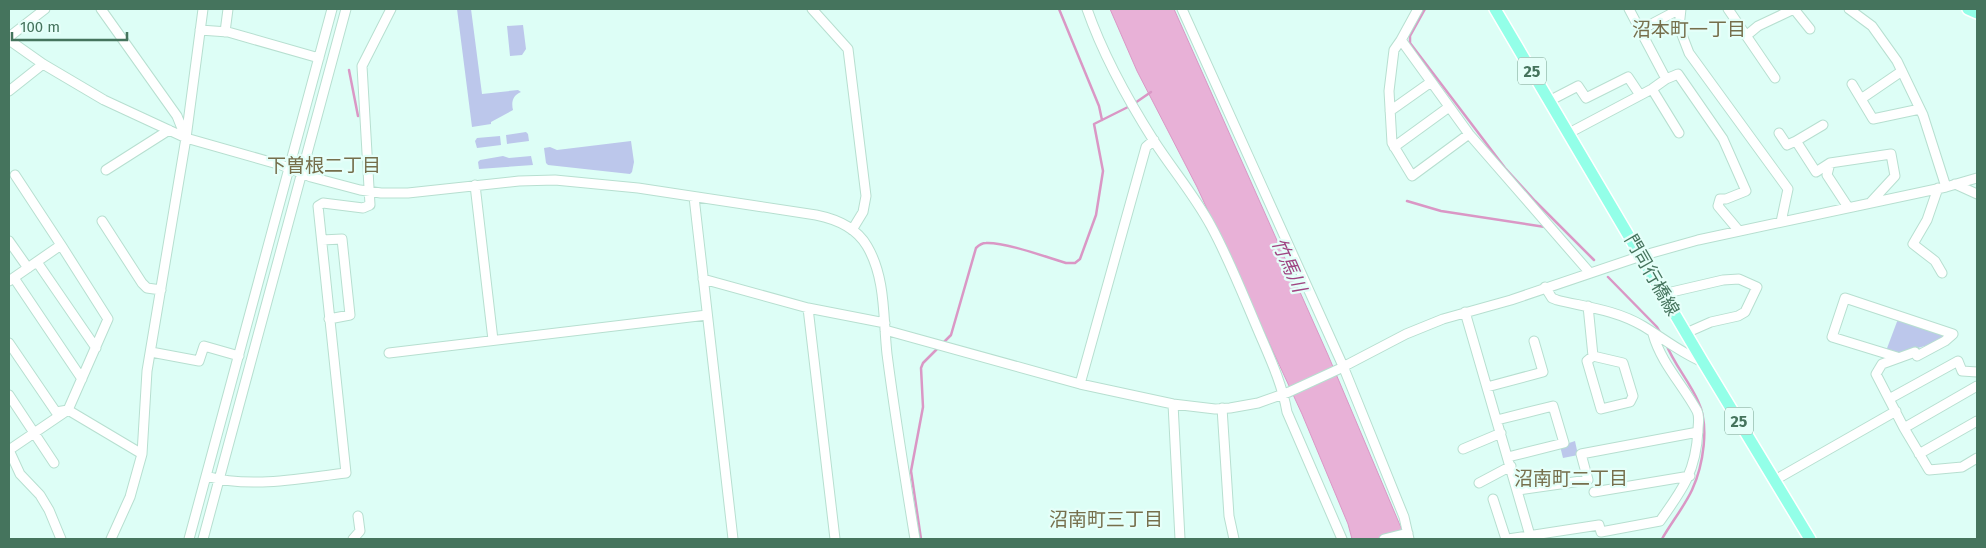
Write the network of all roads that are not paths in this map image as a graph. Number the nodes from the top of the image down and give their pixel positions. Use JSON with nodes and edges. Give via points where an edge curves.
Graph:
{"nodes":[{"id":1,"x":45,"y":9,"type":"edge"},
{"id":2,"x":101,"y":9,"type":"edge"},
{"id":3,"x":203,"y":9,"type":"edge"},
{"id":4,"x":228,"y":9,"type":"edge"},
{"id":5,"x":332,"y":9,"type":"edge"},
{"id":6,"x":346,"y":9,"type":"edge"},
{"id":7,"x":391,"y":9,"type":"edge"},
{"id":8,"x":812,"y":9,"type":"edge"},
{"id":9,"x":1088,"y":9,"type":"edge"},
{"id":10,"x":1182,"y":9,"type":"edge"},
{"id":11,"x":1418,"y":9,"type":"edge"},
{"id":12,"x":1496,"y":9,"type":"edge"},
{"id":13,"x":1681,"y":9,"type":"edge"},
{"id":14,"x":1728,"y":9,"type":"edge"},
{"id":15,"x":1849,"y":9,"type":"edge"},
{"id":16,"x":1968,"y":9,"type":"edge"},
{"id":17,"x":1632,"y":10,"type":"edge"},
{"id":18,"x":1977,"y":13,"type":"edge"},
{"id":19,"x":1810,"y":29,"type":"dead end"},
{"id":20,"x":200,"y":30,"type":"junction"},
{"id":21,"x":1640,"y":30,"type":"junction"},
{"id":22,"x":225,"y":32,"type":"junction"},
{"id":23,"x":1746,"y":36,"type":"junction"},
{"id":24,"x":9,"y":38,"type":"edge"},
{"id":25,"x":1401,"y":40,"type":"junction"},
{"id":26,"x":319,"y":58,"type":"junction"},
{"id":27,"x":43,"y":64,"type":"junction"},
{"id":28,"x":1902,"y":71,"type":"junction"},
{"id":29,"x":1775,"y":78,"type":"dead end"},
{"id":30,"x":1666,"y":79,"type":"junction"},
{"id":31,"x":1430,"y":82,"type":"junction"},
{"id":32,"x":1852,"y":84,"type":"dead end"},
{"id":33,"x":1652,"y":89,"type":"junction"},
{"id":34,"x":9,"y":91,"type":"edge"},
{"id":35,"x":1640,"y":95,"type":"junction"},
{"id":36,"x":1861,"y":99,"type":"junction"},
{"id":37,"x":1549,"y":101,"type":"junction"},
{"id":38,"x":1449,"y":107,"type":"junction"},
{"id":39,"x":1920,"y":109,"type":"junction"},
{"id":40,"x":1390,"y":111,"type":"junction"},
{"id":41,"x":1823,"y":125,"type":"dead end"},
{"id":42,"x":169,"y":130,"type":"junction"},
{"id":43,"x":1679,"y":132,"type":"dead end"},
{"id":44,"x":1569,"y":133,"type":"junction"},
{"id":45,"x":1779,"y":133,"type":"dead end"},
{"id":46,"x":1469,"y":134,"type":"junction"},
{"id":47,"x":186,"y":138,"type":"junction"},
{"id":48,"x":1154,"y":140,"type":"junction"},
{"id":49,"x":1796,"y":141,"type":"junction"},
{"id":50,"x":1394,"y":146,"type":"junction"},
{"id":51,"x":1830,"y":163,"type":"junction"},
{"id":52,"x":290,"y":167,"type":"junction"},
{"id":53,"x":106,"y":170,"type":"dead end"},
{"id":54,"x":302,"y":173,"type":"junction"},
{"id":55,"x":15,"y":175,"type":"dead end"},
{"id":56,"x":1977,"y":178,"type":"edge"},
{"id":57,"x":1955,"y":184,"type":"junction"},
{"id":58,"x":475,"y":186,"type":"junction"},
{"id":59,"x":1942,"y":188,"type":"junction"},
{"id":60,"x":370,"y":192,"type":"junction"},
{"id":61,"x":1977,"y":194,"type":"edge"},
{"id":62,"x":694,"y":197,"type":"junction"},
{"id":63,"x":1870,"y":203,"type":"junction"},
{"id":64,"x":1848,"y":207,"type":"junction"},
{"id":65,"x":102,"y":221,"type":"dead end"},
{"id":66,"x":1782,"y":222,"type":"junction"},
{"id":67,"x":852,"y":230,"type":"junction"},
{"id":68,"x":1739,"y":231,"type":"junction"},
{"id":69,"x":322,"y":240,"type":"junction"},
{"id":70,"x":9,"y":241,"type":"edge"},
{"id":71,"x":61,"y":245,"type":"junction"},
{"id":72,"x":1641,"y":256,"type":"junction"},
{"id":73,"x":37,"y":262,"type":"junction"},
{"id":74,"x":28,"y":268,"type":"junction"},
{"id":75,"x":1598,"y":270,"type":"junction"},
{"id":76,"x":1942,"y":273,"type":"dead end"},
{"id":77,"x":12,"y":279,"type":"edge"},
{"id":78,"x":703,"y":279,"type":"junction"},
{"id":79,"x":1545,"y":287,"type":"junction"},
{"id":80,"x":161,"y":290,"type":"junction"},
{"id":81,"x":1663,"y":294,"type":"junction"},
{"id":82,"x":1588,"y":306,"type":"junction"},
{"id":83,"x":808,"y":308,"type":"junction"},
{"id":84,"x":1465,"y":312,"type":"junction"},
{"id":85,"x":707,"y":315,"type":"junction"},
{"id":86,"x":329,"y":319,"type":"junction"},
{"id":87,"x":885,"y":327,"type":"junction"},
{"id":88,"x":1686,"y":333,"type":"junction"},
{"id":89,"x":1654,"y":335,"type":"junction"},
{"id":90,"x":493,"y":340,"type":"junction"},
{"id":91,"x":1534,"y":341,"type":"dead end"},
{"id":92,"x":9,"y":343,"type":"edge"},
{"id":93,"x":96,"y":348,"type":"junction"},
{"id":94,"x":150,"y":352,"type":"junction"},
{"id":95,"x":389,"y":353,"type":"dead end"},
{"id":96,"x":239,"y":356,"type":"junction"},
{"id":97,"x":1593,"y":356,"type":"junction"},
{"id":98,"x":1897,"y":357,"type":"junction"},
{"id":99,"x":1703,"y":362,"type":"junction"},
{"id":100,"x":1341,"y":368,"type":"junction"},
{"id":101,"x":1977,"y":372,"type":"edge"},
{"id":102,"x":82,"y":379,"type":"junction"},
{"id":103,"x":1080,"y":384,"type":"junction"},
{"id":104,"x":1977,"y":386,"type":"edge"},
{"id":105,"x":1488,"y":387,"type":"junction"},
{"id":106,"x":1286,"y":393,"type":"junction"},
{"id":107,"x":9,"y":395,"type":"edge"},
{"id":108,"x":1890,"y":399,"type":"junction"},
{"id":109,"x":1173,"y":404,"type":"junction"},
{"id":110,"x":1222,"y":408,"type":"junction"},
{"id":111,"x":68,"y":410,"type":"junction"},
{"id":112,"x":1896,"y":410,"type":"junction"},
{"id":113,"x":1497,"y":420,"type":"junction"},
{"id":114,"x":1977,"y":421,"type":"edge"},
{"id":115,"x":1904,"y":428,"type":"junction"},
{"id":116,"x":34,"y":432,"type":"junction"},
{"id":117,"x":1698,"y":432,"type":"junction"},
{"id":118,"x":1501,"y":433,"type":"junction"},
{"id":119,"x":1462,"y":449,"type":"dead end"},
{"id":120,"x":9,"y":450,"type":"edge"},
{"id":121,"x":142,"y":454,"type":"junction"},
{"id":122,"x":1919,"y":454,"type":"junction"},
{"id":123,"x":1977,"y":458,"type":"edge"},
{"id":124,"x":1510,"y":462,"type":"junction"},
{"id":125,"x":54,"y":463,"type":"dead end"},
{"id":126,"x":206,"y":476,"type":"junction"},
{"id":127,"x":1690,"y":476,"type":"junction"},
{"id":128,"x":219,"y":480,"type":"junction"},
{"id":129,"x":1775,"y":480,"type":"junction"},
{"id":130,"x":1479,"y":483,"type":"dead end"},
{"id":131,"x":1518,"y":490,"type":"junction"},
{"id":132,"x":1594,"y":492,"type":"dead end"},
{"id":133,"x":1492,"y":498,"type":"dead end"},
{"id":134,"x":358,"y":516,"type":"dead end"},
{"id":135,"x":1407,"y":535,"type":"edge"},
{"id":136,"x":1531,"y":538,"type":"edge"},
{"id":137,"x":61,"y":539,"type":"edge"},
{"id":138,"x":111,"y":539,"type":"edge"},
{"id":139,"x":189,"y":539,"type":"edge"},
{"id":140,"x":203,"y":539,"type":"edge"},
{"id":141,"x":353,"y":539,"type":"edge"},
{"id":142,"x":733,"y":539,"type":"edge"},
{"id":143,"x":835,"y":539,"type":"edge"},
{"id":144,"x":915,"y":539,"type":"edge"},
{"id":145,"x":1180,"y":539,"type":"edge"},
{"id":146,"x":1234,"y":539,"type":"edge"},
{"id":147,"x":1342,"y":539,"type":"edge"},
{"id":148,"x":1384,"y":539,"type":"edge"},
{"id":149,"x":1507,"y":539,"type":"edge"},
{"id":150,"x":1810,"y":539,"type":"edge"}],
"edges":[{"from":1,"to":24,"type":"street"},
{"from":2,"to":47,"type":"street","via":[[176,116]]},
{"from":3,"to":20,"type":"street"},
{"from":4,"to":22,"type":"street"},
{"from":5,"to":26,"type":"street"},
{"from":6,"to":54,"type":"street"},
{"from":7,"to":60,"type":"street","via":[[362,66]]},
{"from":8,"to":67,"type":"street","via":[[848,49],[866,196],[863,212]]},
{"from":9,"to":48,"type":"street","via":[[1096,33]]},
{"from":10,"to":100,"type":"street"},
{"from":11,"to":25,"type":"street"},
{"from":12,"to":37,"type":"main road","name":"門司行橋線","number":"25"},
{"from":13,"to":21,"type":"street"},
{"from":13,"to":66,"type":"street","via":[[1679,27],[1688,53],[1788,189]]},
{"from":14,"to":23,"type":"street"},
{"from":15,"to":28,"type":"street","via":[[1872,26]]},
{"from":16,"to":18,"type":"main road"},
{"from":17,"to":21,"type":"street"},
{"from":19,"to":23,"type":"street","via":[[1794,9],[1758,26]]},
{"from":20,"to":22,"type":"street"},
{"from":20,"to":47,"type":"street"},
{"from":21,"to":30,"type":"street"},
{"from":22,"to":26,"type":"street"},
{"from":23,"to":29,"type":"street"},
{"from":24,"to":27,"type":"street"},
{"from":25,"to":31,"type":"street"},
{"from":25,"to":40,"type":"street","via":[[1394,50]]},
{"from":26,"to":52,"type":"street"},
{"from":27,"to":34,"type":"street"},
{"from":27,"to":42,"type":"street","via":[[104,100]]},
{"from":28,"to":36,"type":"street"},
{"from":28,"to":39,"type":"street"},
{"from":30,"to":33,"type":"street"},
{"from":30,"to":68,"type":"street","via":[[1678,74],[1723,139],[1746,191],[1726,200],[1720,199],[1718,206]]},
{"from":31,"to":38,"type":"street"},
{"from":31,"to":40,"type":"street"},
{"from":32,"to":36,"type":"street"},
{"from":33,"to":35,"type":"street"},
{"from":33,"to":43,"type":"street"},
{"from":35,"to":37,"type":"street","via":[[1628,76],[1586,98],[1578,86]]},
{"from":35,"to":44,"type":"street"},
{"from":36,"to":39,"type":"street","via":[[1873,119]]},
{"from":37,"to":44,"type":"main road","name":"門司行橋線","number":"25"},
{"from":38,"to":46,"type":"street"},
{"from":38,"to":50,"type":"street"},
{"from":39,"to":59,"type":"street"},
{"from":40,"to":50,"type":"street"},
{"from":41,"to":49,"type":"street"},
{"from":42,"to":47,"type":"street"},
{"from":42,"to":53,"type":"street"},
{"from":44,"to":72,"type":"main road","name":"門司行橋線","number":"25"},
{"from":45,"to":49,"type":"street","via":[[1787,145]]},
{"from":46,"to":50,"type":"street","via":[[1412,176]]},
{"from":46,"to":75,"type":"street"},
{"from":47,"to":52,"type":"street"},
{"from":47,"to":80,"type":"street"},
{"from":48,"to":103,"type":"street","via":[[1146,147]]},
{"from":48,"to":106,"type":"street","via":[[1210,224]]},
{"from":49,"to":51,"type":"street","via":[[1816,172]]},
{"from":51,"to":63,"type":"street","via":[[1891,154],[1895,176]]},
{"from":51,"to":64,"type":"street","via":[[1827,175]]},
{"from":52,"to":54,"type":"street"},
{"from":52,"to":96,"type":"street"},
{"from":54,"to":60,"type":"street"},
{"from":54,"to":128,"type":"street"},
{"from":55,"to":71,"type":"street"},
{"from":56,"to":57,"type":"street"},
{"from":57,"to":59,"type":"street"},
{"from":57,"to":61,"type":"street"},
{"from":58,"to":60,"type":"street","via":[[408,193]]},
{"from":58,"to":62,"type":"street","via":[[555,180]]},
{"from":58,"to":90,"type":"street"},
{"from":59,"to":63,"type":"street"},
{"from":59,"to":76,"type":"street","via":[[1913,244],[1935,261]]},
{"from":60,"to":69,"type":"street","via":[[370,205],[367,207],[319,204]]},
{"from":62,"to":67,"type":"street","via":[[822,216]]},
{"from":62,"to":78,"type":"street"},
{"from":63,"to":64,"type":"street"},
{"from":64,"to":66,"type":"street"},
{"from":65,"to":80,"type":"street","via":[[142,283],[147,288]]},
{"from":66,"to":68,"type":"street"},
{"from":67,"to":87,"type":"street","via":[[861,237],[876,266]]},
{"from":68,"to":72,"type":"street"},
{"from":69,"to":86,"type":"street"},
{"from":69,"to":86,"type":"street","via":[[342,239],[350,315]]},
{"from":70,"to":74,"type":"street"},
{"from":71,"to":73,"type":"street"},
{"from":71,"to":93,"type":"street","via":[[108,319]]},
{"from":72,"to":75,"type":"street"},
{"from":72,"to":81,"type":"main road","name":"門司行橋線","number":"25"},
{"from":73,"to":74,"type":"street"},
{"from":73,"to":93,"type":"street"},
{"from":74,"to":77,"type":"street"},
{"from":75,"to":79,"type":"street"},
{"from":77,"to":102,"type":"street"},
{"from":78,"to":83,"type":"street"},
{"from":78,"to":85,"type":"street"},
{"from":79,"to":82,"type":"street","via":[[1552,298]]},
{"from":79,"to":84,"type":"street"},
{"from":80,"to":94,"type":"street"},
{"from":81,"to":88,"type":"main road","name":"門司行橋線","number":"25"},
{"from":81,"to":88,"type":"street","via":[[1722,280],[1739,279],[1757,287],[1745,312]]},
{"from":82,"to":89,"type":"street","via":[[1625,318]]},
{"from":82,"to":97,"type":"street"},
{"from":83,"to":87,"type":"street"},
{"from":83,"to":143,"type":"street"},
{"from":84,"to":100,"type":"street","via":[[1406,334]]},
{"from":84,"to":105,"type":"street"},
{"from":85,"to":90,"type":"street"},
{"from":85,"to":142,"type":"street"},
{"from":86,"to":128,"type":"street","via":[[346,473],[275,480]]},
{"from":87,"to":103,"type":"street"},
{"from":87,"to":144,"type":"street"},
{"from":88,"to":99,"type":"main road","name":"門司行橋線","number":"25"},
{"from":89,"to":99,"type":"street"},
{"from":89,"to":117,"type":"street","via":[[1657,348],[1698,414]]},
{"from":90,"to":95,"type":"street"},
{"from":91,"to":105,"type":"street","via":[[1543,372]]},
{"from":92,"to":111,"type":"street","via":[[56,412]]},
{"from":93,"to":102,"type":"street"},
{"from":94,"to":96,"type":"street","via":[[199,361],[204,346]]},
{"from":94,"to":121,"type":"street"},
{"from":96,"to":126,"type":"street"},
{"from":97,"to":97,"type":"street","via":[[1587,361],[1601,409],[1630,402],[1633,396],[1623,363]]},
{"from":98,"to":98,"type":"street","via":[[1832,337],[1845,298],[1953,334],[1917,356],[1914,352]]},
{"from":98,"to":108,"type":"street","via":[[1882,364],[1876,374]]},
{"from":99,"to":129,"type":"main road","name":"門司行橋線","number":"25"},
{"from":100,"to":106,"type":"street"},
{"from":100,"to":135,"type":"street","via":[[1404,518]]},
{"from":101,"to":108,"type":"street","via":[[1962,371],[1958,361]]},
{"from":102,"to":111,"type":"street"},
{"from":103,"to":109,"type":"street"},
{"from":104,"to":115,"type":"street"},
{"from":105,"to":113,"type":"street"},
{"from":106,"to":110,"type":"street","via":[[1258,404]]},
{"from":106,"to":147,"type":"street","via":[[1287,412]]},
{"from":107,"to":116,"type":"street"},
{"from":108,"to":112,"type":"street"},
{"from":109,"to":110,"type":"street"},
{"from":109,"to":145,"type":"street"},
{"from":110,"to":146,"type":"street"},
{"from":111,"to":116,"type":"street"},
{"from":111,"to":121,"type":"street"},
{"from":112,"to":115,"type":"street"},
{"from":112,"to":129,"type":"street"},
{"from":113,"to":118,"type":"street"},
{"from":113,"to":124,"type":"street","via":[[1554,406],[1564,443]]},
{"from":114,"to":122,"type":"street"},
{"from":115,"to":122,"type":"street"},
{"from":116,"to":120,"type":"street"},
{"from":116,"to":125,"type":"street"},
{"from":117,"to":127,"type":"street"},
{"from":117,"to":131,"type":"street","via":[[1581,454],[1588,480]]},
{"from":118,"to":119,"type":"street"},
{"from":118,"to":124,"type":"street"},
{"from":120,"to":137,"type":"street","via":[[20,474],[50,510]]},
{"from":121,"to":138,"type":"street","via":[[130,497]]},
{"from":122,"to":123,"type":"street","via":[[1929,470],[1962,467]]},
{"from":124,"to":130,"type":"street"},
{"from":124,"to":131,"type":"street"},
{"from":126,"to":128,"type":"street"},
{"from":126,"to":139,"type":"street"},
{"from":127,"to":132,"type":"street"},
{"from":127,"to":136,"type":"street","via":[[1660,521],[1601,532],[1599,525]]},
{"from":128,"to":140,"type":"street"},
{"from":129,"to":150,"type":"main road","name":"門司行橋線","number":"25"},
{"from":131,"to":136,"type":"street"},
{"from":133,"to":149,"type":"street"},
{"from":134,"to":141,"type":"street","via":[[360,531]]},
{"from":135,"to":148,"type":"street"},
{"from":136,"to":149,"type":"street"}]}
